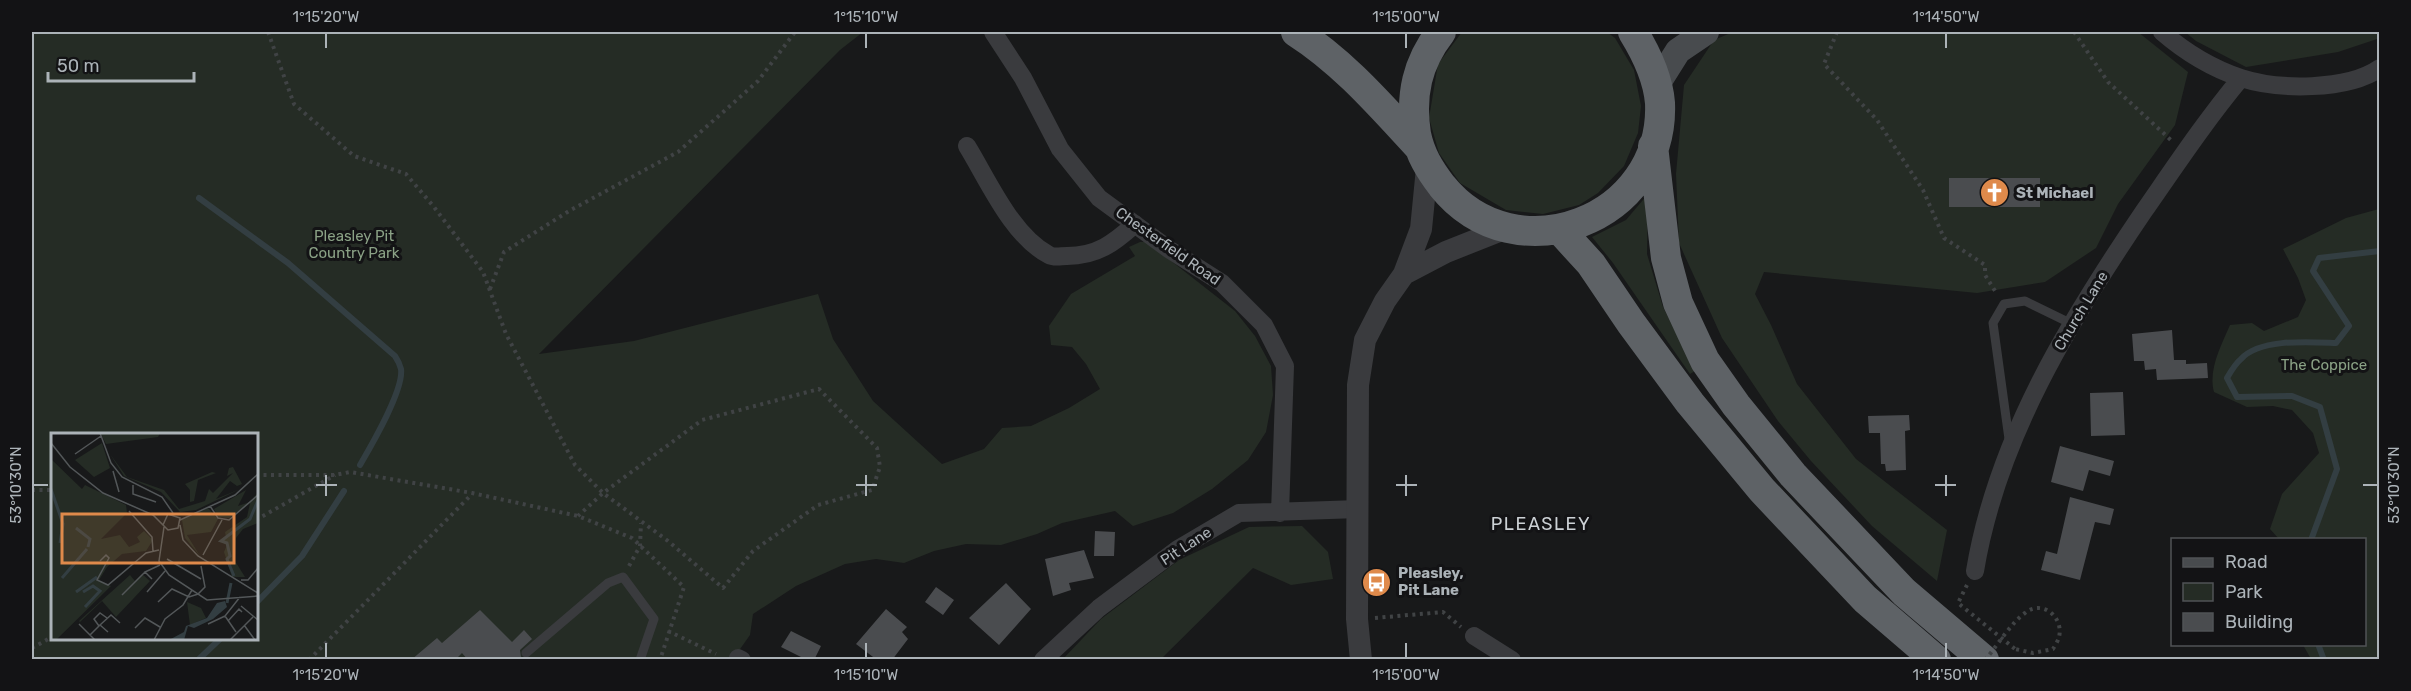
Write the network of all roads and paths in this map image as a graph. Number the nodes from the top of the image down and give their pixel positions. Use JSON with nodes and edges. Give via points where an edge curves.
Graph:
{"nodes":[{"id":1,"x":268,"y":32,"type":"edge"},
{"id":2,"x":795,"y":32,"type":"edge"},
{"id":3,"x":993,"y":32,"type":"edge"},
{"id":4,"x":1296,"y":32,"type":"edge"},
{"id":5,"x":1441,"y":32,"type":"edge"},
{"id":6,"x":1632,"y":32,"type":"edge"},
{"id":7,"x":1706,"y":32,"type":"edge"},
{"id":8,"x":1837,"y":32,"type":"edge"},
{"id":9,"x":2074,"y":32,"type":"edge"},
{"id":10,"x":2162,"y":32,"type":"edge"},
{"id":11,"x":2379,"y":68,"type":"edge"},
{"id":12,"x":2241,"y":78,"type":"junction"},
{"id":13,"x":1656,"y":86,"type":"junction"},
{"id":14,"x":967,"y":146,"type":"dead end"},
{"id":15,"x":1653,"y":146,"type":"junction"},
{"id":16,"x":2184,"y":152,"type":"junction"},
{"id":17,"x":1423,"y":157,"type":"junction"},
{"id":18,"x":1135,"y":224,"type":"junction"},
{"id":19,"x":1509,"y":227,"type":"junction"},
{"id":20,"x":1560,"y":230,"type":"junction"},
{"id":21,"x":1404,"y":274,"type":"junction"},
{"id":22,"x":489,"y":290,"type":"junction"},
{"id":23,"x":2004,"y":304,"type":"junction"},
{"id":24,"x":2070,"y":324,"type":"junction"},
{"id":25,"x":2010,"y":445,"type":"junction"},
{"id":26,"x":258,"y":475,"type":"edge"},
{"id":27,"x":335,"y":475,"type":"junction"},
{"id":28,"x":32,"y":490,"type":"edge"},
{"id":29,"x":51,"y":490,"type":"edge"},
{"id":30,"x":472,"y":493,"type":"junction"},
{"id":31,"x":603,"y":493,"type":"junction"},
{"id":32,"x":1359,"y":510,"type":"junction"},
{"id":33,"x":1280,"y":513,"type":"junction"},
{"id":34,"x":578,"y":516,"type":"junction"},
{"id":35,"x":258,"y":519,"type":"edge"},
{"id":36,"x":641,"y":522,"type":"junction"},
{"id":37,"x":640,"y":546,"type":"junction"},
{"id":38,"x":1975,"y":571,"type":"joint"},
{"id":39,"x":623,"y":577,"type":"junction"},
{"id":40,"x":1358,"y":620,"type":"junction"},
{"id":41,"x":669,"y":632,"type":"junction"},
{"id":42,"x":1474,"y":636,"type":"joint"},
{"id":43,"x":51,"y":638,"type":"edge"},
{"id":44,"x":32,"y":648,"type":"edge"},
{"id":45,"x":526,"y":653,"type":"dead end"},
{"id":46,"x":716,"y":654,"type":"dead end"},
{"id":47,"x":309,"y":660,"type":"edge"},
{"id":48,"x":640,"y":660,"type":"edge"},
{"id":49,"x":660,"y":660,"type":"edge"},
{"id":50,"x":1043,"y":660,"type":"edge"},
{"id":51,"x":1361,"y":660,"type":"edge"},
{"id":52,"x":1512,"y":660,"type":"edge"},
{"id":53,"x":1936,"y":660,"type":"edge"},
{"id":54,"x":1985,"y":660,"type":"edge"}],
"edges":[{"from":1,"to":22,"type":"path","via":[[294,104],[354,156],[406,174],[483,272]]},
{"from":2,"to":22,"type":"path","via":[[758,81],[678,152],[569,211],[504,252]]},
{"from":3,"to":18,"type":"street","name":"Chesterfield Road","via":[[1023,78],[1060,149],[1099,198]]},
{"from":4,"to":17,"type":"highway","via":[[1328,54]]},
{"from":5,"to":17,"type":"highway","via":[[1420,65],[1415,86],[1413,114]]},
{"from":6,"to":13,"type":"highway","via":[[1650,60]]},
{"from":7,"to":13,"type":"main road","via":[[1678,51]]},
{"from":8,"to":23,"type":"path","via":[[1824,64],[1877,120],[1923,190],[1944,238],[1985,265],[1985,275]]},
{"from":9,"to":16,"type":"path","via":[[2108,82]]},
{"from":10,"to":12,"type":"street","via":[[2183,50]]},
{"from":11,"to":12,"type":"street","via":[[2340,83],[2291,86]]},
{"from":12,"to":16,"type":"street","name":"Church Lane"},
{"from":13,"to":15,"type":"highway","via":[[1660,101]]},
{"from":14,"to":18,"type":"street","via":[[1026,239],[1051,256],[1085,256],[1116,242]]},
{"from":15,"to":20,"type":"highway","via":[[1647,163],[1622,198],[1600,215]]},
{"from":15,"to":54,"type":"highway","via":[[1666,258],[1678,303],[1705,361],[1793,475],[1904,592]]},
{"from":16,"to":24,"type":"street","name":"Church Lane"},
{"from":17,"to":19,"type":"highway","via":[[1454,201],[1488,223]]},
{"from":17,"to":21,"type":"street","via":[[1421,229]]},
{"from":18,"to":33,"type":"street","name":"Chesterfield Road","via":[[1222,283],[1264,325],[1285,366]]},
{"from":19,"to":20,"type":"highway","via":[[1530,232]]},
{"from":19,"to":21,"type":"street"},
{"from":20,"to":53,"type":"highway","via":[[1591,264],[1690,403],[1762,490],[1865,599]]},
{"from":21,"to":32,"type":"street","via":[[1365,340],[1358,385]]},
{"from":22,"to":31,"type":"path","via":[[506,334],[575,465]]},
{"from":23,"to":24,"type":"lane","via":[[2025,301]]},
{"from":23,"to":25,"type":"lane","via":[[1993,322]]},
{"from":24,"to":25,"type":"street","name":"Church Lane"},
{"from":25,"to":38,"type":"street","name":"Church Lane","via":[[1981,533]]},
{"from":26,"to":27,"type":"path"},
{"from":27,"to":30,"type":"path","via":[[350,472]]},
{"from":27,"to":35,"type":"path"},
{"from":28,"to":29,"type":"path"},
{"from":30,"to":34,"type":"path"},
{"from":30,"to":47,"type":"path"},
{"from":31,"to":34,"type":"path"},
{"from":31,"to":36,"type":"path"},
{"from":31,"to":36,"type":"path","via":[[702,420],[819,389],[877,448],[880,467],[872,490],[818,505],[753,551],[723,588]]},
{"from":32,"to":33,"type":"street","name":"Pit Lane"},
{"from":32,"to":40,"type":"street"},
{"from":33,"to":50,"type":"street","name":"Pit Lane","via":[[1239,513],[1178,549],[1099,608]]},
{"from":34,"to":37,"type":"path","via":[[632,538]]},
{"from":36,"to":37,"type":"path"},
{"from":37,"to":39,"type":"path"},
{"from":37,"to":41,"type":"path","via":[[684,587]]},
{"from":38,"to":54,"type":"path","bridge":true,"via":[[1958,603],[2015,649],[2033,653],[2053,649],[2060,636],[2058,620],[2048,609],[2035,608],[2025,613]]},
{"from":39,"to":45,"type":"lane","via":[[608,583]]},
{"from":39,"to":48,"type":"lane","via":[[654,619]]},
{"from":40,"to":42,"type":"path","via":[[1443,612]]},
{"from":40,"to":51,"type":"street"},
{"from":41,"to":46,"type":"path"},
{"from":41,"to":49,"type":"path"},
{"from":42,"to":52,"type":"street"},
{"from":43,"to":44,"type":"path"}]}
